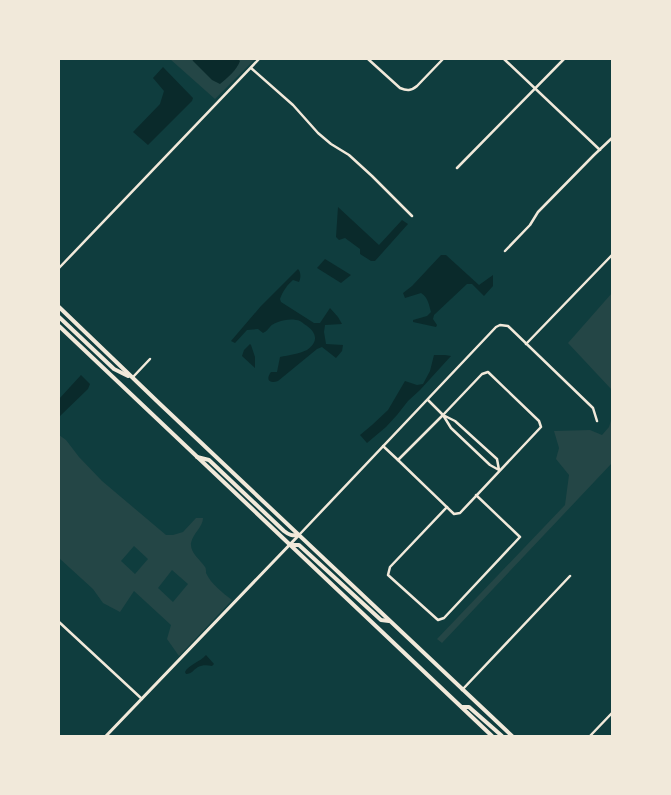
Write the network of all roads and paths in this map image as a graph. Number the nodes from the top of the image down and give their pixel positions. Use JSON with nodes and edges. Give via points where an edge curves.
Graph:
{"nodes":[{"id":1,"x":259,"y":59,"type":"edge"},
{"id":2,"x":368,"y":59,"type":"edge"},
{"id":3,"x":443,"y":59,"type":"edge"},
{"id":4,"x":504,"y":59,"type":"edge"},
{"id":5,"x":564,"y":59,"type":"edge"},
{"id":6,"x":251,"y":68,"type":"junction"},
{"id":7,"x":536,"y":89,"type":"junction"},
{"id":8,"x":612,"y":138,"type":"edge"},
{"id":9,"x":600,"y":150,"type":"junction"},
{"id":10,"x":457,"y":168,"type":"dead end"},
{"id":11,"x":412,"y":216,"type":"dead end"},
{"id":12,"x":505,"y":251,"type":"dead end"},
{"id":13,"x":612,"y":254,"type":"edge"},
{"id":14,"x":59,"y":268,"type":"edge"},
{"id":15,"x":59,"y":307,"type":"edge"},
{"id":16,"x":59,"y":317,"type":"edge"},
{"id":17,"x":59,"y":326,"type":"edge"},
{"id":18,"x":526,"y":344,"type":"junction"},
{"id":19,"x":150,"y":359,"type":"dead end"},
{"id":20,"x":132,"y":378,"type":"junction"},
{"id":21,"x":428,"y":400,"type":"junction"},
{"id":22,"x":444,"y":414,"type":"junction"},
{"id":23,"x":597,"y":421,"type":"dead end"},
{"id":24,"x":383,"y":446,"type":"junction"},
{"id":25,"x":197,"y":457,"type":"junction"},
{"id":26,"x":398,"y":460,"type":"junction"},
{"id":27,"x":499,"y":470,"type":"junction"},
{"id":28,"x":476,"y":495,"type":"junction"},
{"id":29,"x":447,"y":507,"type":"junction"},
{"id":30,"x":298,"y":535,"type":"junction"},
{"id":31,"x":290,"y":545,"type":"junction"},
{"id":32,"x":570,"y":576,"type":"dead end"},
{"id":33,"x":59,"y":622,"type":"edge"},
{"id":34,"x":390,"y":622,"type":"junction"},
{"id":35,"x":462,"y":690,"type":"junction"},
{"id":36,"x":142,"y":699,"type":"junction"},
{"id":37,"x":462,"y":707,"type":"junction"},
{"id":38,"x":612,"y":713,"type":"edge"},
{"id":39,"x":106,"y":736,"type":"edge"},
{"id":40,"x":492,"y":736,"type":"edge"},
{"id":41,"x":502,"y":736,"type":"edge"},
{"id":42,"x":512,"y":736,"type":"edge"},
{"id":43,"x":590,"y":736,"type":"edge"}],
"edges":[{"from":1,"to":6,"type":"street"},
{"from":2,"to":3,"type":"street","via":[[405,90],[414,89]]},
{"from":4,"to":7,"type":"street"},
{"from":5,"to":7,"type":"street"},
{"from":6,"to":11,"type":"street","via":[[293,105],[318,133],[349,155]]},
{"from":6,"to":14,"type":"street"},
{"from":7,"to":9,"type":"street"},
{"from":7,"to":10,"type":"street"},
{"from":8,"to":9,"type":"street"},
{"from":9,"to":12,"type":"street","via":[[538,212],[530,225]]},
{"from":13,"to":18,"type":"street"},
{"from":15,"to":20,"type":"main road"},
{"from":16,"to":20,"type":"main road","via":[[114,369]]},
{"from":17,"to":25,"type":"main road"},
{"from":18,"to":21,"type":"street","via":[[508,326],[496,327]]},
{"from":18,"to":23,"type":"street","via":[[593,408]]},
{"from":19,"to":20,"type":"street"},
{"from":20,"to":30,"type":"main road"},
{"from":21,"to":22,"type":"street"},
{"from":21,"to":24,"type":"street"},
{"from":22,"to":26,"type":"street"},
{"from":22,"to":27,"type":"street","via":[[451,428],[490,465]]},
{"from":22,"to":27,"type":"street","via":[[497,459]]},
{"from":22,"to":27,"type":"street","via":[[482,374],[488,372],[539,421],[540,427]]},
{"from":24,"to":26,"type":"street"},
{"from":24,"to":30,"type":"street"},
{"from":25,"to":30,"type":"main road","via":[[209,460],[289,535]]},
{"from":25,"to":31,"type":"main road"},
{"from":26,"to":29,"type":"street"},
{"from":27,"to":28,"type":"street"},
{"from":28,"to":29,"type":"street","via":[[460,513],[454,514]]},
{"from":28,"to":29,"type":"street","via":[[520,537],[444,618],[438,620],[388,576],[390,567]]},
{"from":30,"to":31,"type":"street"},
{"from":30,"to":34,"type":"main road"},
{"from":31,"to":34,"type":"main road","via":[[299,546],[381,620]]},
{"from":31,"to":36,"type":"street"},
{"from":31,"to":37,"type":"main road"},
{"from":32,"to":35,"type":"street"},
{"from":33,"to":36,"type":"street"},
{"from":34,"to":35,"type":"main road"},
{"from":35,"to":42,"type":"main road"},
{"from":36,"to":39,"type":"street"},
{"from":37,"to":40,"type":"main road"},
{"from":37,"to":41,"type":"main road","via":[[469,707]]},
{"from":38,"to":43,"type":"street"}]}
